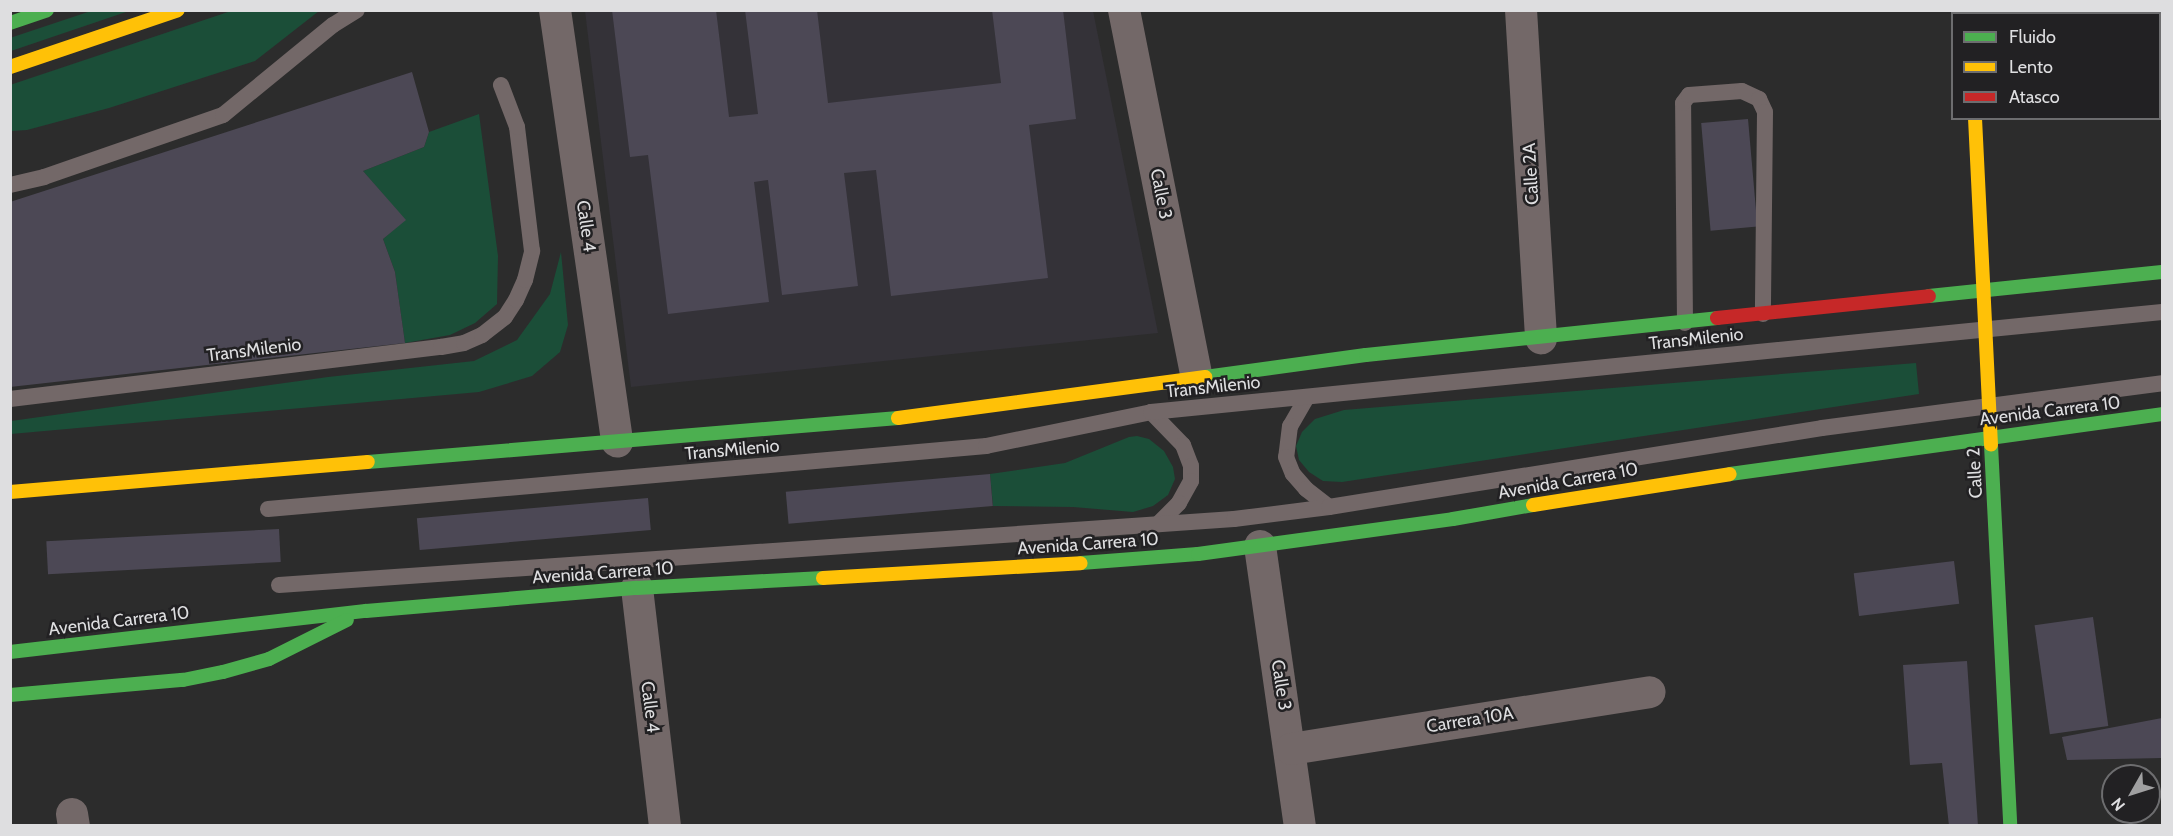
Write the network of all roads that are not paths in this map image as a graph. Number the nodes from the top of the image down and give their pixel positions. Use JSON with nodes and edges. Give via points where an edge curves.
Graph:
{"nodes":[{"id":1,"x":46,"y":10,"type":"edge"},
{"id":2,"x":178,"y":10,"type":"edge"},
{"id":3,"x":357,"y":10,"type":"edge"},
{"id":4,"x":555,"y":10,"type":"edge"},
{"id":5,"x":1124,"y":10,"type":"edge"},
{"id":6,"x":1521,"y":10,"type":"edge"},
{"id":7,"x":10,"y":22,"type":"edge"},
{"id":8,"x":10,"y":67,"type":"edge"},
{"id":9,"x":501,"y":85,"type":"dead end"},
{"id":10,"x":1975,"y":120,"type":"edge"},
{"id":11,"x":10,"y":185,"type":"edge"},
{"id":12,"x":2163,"y":272,"type":"edge"},
{"id":13,"x":1984,"y":291,"type":"junction"},
{"id":14,"x":2163,"y":312,"type":"edge"},
{"id":15,"x":1763,"y":314,"type":"junction"},
{"id":16,"x":1685,"y":322,"type":"junction"},
{"id":17,"x":1986,"y":329,"type":"junction"},
{"id":18,"x":1541,"y":338,"type":"junction"},
{"id":19,"x":1197,"y":378,"type":"junction"},
{"id":20,"x":2163,"y":383,"type":"edge"},
{"id":21,"x":1307,"y":397,"type":"junction"},
{"id":22,"x":10,"y":399,"type":"edge"},
{"id":23,"x":1989,"y":406,"type":"junction"},
{"id":24,"x":1151,"y":412,"type":"junction"},
{"id":25,"x":2163,"y":414,"type":"edge"},
{"id":26,"x":1991,"y":436,"type":"junction"},
{"id":27,"x":617,"y":442,"type":"junction"},
{"id":28,"x":10,"y":492,"type":"edge"},
{"id":29,"x":1329,"y":507,"type":"junction"},
{"id":30,"x":268,"y":509,"type":"dead end"},
{"id":31,"x":1158,"y":524,"type":"junction"},
{"id":32,"x":1260,"y":546,"type":"junction"},
{"id":33,"x":279,"y":585,"type":"dead end"},
{"id":34,"x":637,"y":588,"type":"junction"},
{"id":35,"x":366,"y":611,"type":"junction"},
{"id":36,"x":10,"y":652,"type":"edge"},
{"id":37,"x":1650,"y":692,"type":"dead end"},
{"id":38,"x":10,"y":695,"type":"edge"},
{"id":39,"x":1291,"y":749,"type":"junction"},
{"id":40,"x":665,"y":825,"type":"edge"},
{"id":41,"x":1300,"y":825,"type":"edge"},
{"id":42,"x":2010,"y":825,"type":"edge"}],
"edges":[{"from":1,"to":7,"type":"main road"},
{"from":2,"to":8,"type":"main road"},
{"from":3,"to":11,"type":"lane","via":[[333,25],[224,116]]},
{"from":4,"to":27,"type":"street","name":"Calle 4"},
{"from":5,"to":19,"type":"street","name":"Calle 3"},
{"from":6,"to":18,"type":"street","name":"Calle 2A"},
{"from":9,"to":22,"type":"lane","name":"TransMilenio","via":[[517,127],[531,251],[516,300],[505,317],[482,334],[464,343],[441,347]]},
{"from":10,"to":13,"type":"main road","name":"Calle 2"},
{"from":12,"to":13,"type":"main road"},
{"from":13,"to":15,"type":"main road"},
{"from":13,"to":17,"type":"main road","name":"Calle 2"},
{"from":14,"to":17,"type":"lane","name":"TransMilenio"},
{"from":15,"to":16,"type":"main road"},
{"from":15,"to":16,"type":"lane","via":[[1765,112],[1759,99],[1742,91],[1689,95],[1683,103]]},
{"from":16,"to":18,"type":"main road"},
{"from":17,"to":21,"type":"lane","name":"TransMilenio"},
{"from":17,"to":23,"type":"main road","name":"Calle 2"},
{"from":18,"to":19,"type":"main road","via":[[1366,355]]},
{"from":19,"to":27,"type":"main road","via":[[907,417]]},
{"from":20,"to":23,"type":"lane"},
{"from":21,"to":24,"type":"lane","name":"TransMilenio"},
{"from":21,"to":29,"type":"lane","via":[[1290,426],[1286,457],[1299,482]]},
{"from":23,"to":26,"type":"main road","name":"Calle 2"},
{"from":23,"to":29,"type":"lane","via":[[1822,428]]},
{"from":24,"to":30,"type":"lane","name":"TransMilenio","via":[[986,446]]},
{"from":24,"to":31,"type":"lane","via":[[1183,446],[1191,466],[1191,481],[1179,503]]},
{"from":25,"to":26,"type":"main road","name":"Avenida Carrera 10"},
{"from":26,"to":32,"type":"main road","name":"Avenida Carrera 10"},
{"from":26,"to":42,"type":"main road","name":"Calle 2"},
{"from":27,"to":28,"type":"main road"},
{"from":29,"to":31,"type":"lane"},
{"from":31,"to":33,"type":"lane"},
{"from":32,"to":34,"type":"main road","name":"Avenida Carrera 10","via":[[1013,568]]},
{"from":32,"to":39,"type":"street","name":"Calle 3"},
{"from":34,"to":35,"type":"main road","name":"Avenida Carrera 10"},
{"from":34,"to":40,"type":"street","name":"Calle 4"},
{"from":35,"to":36,"type":"main road","name":"Avenida Carrera 10"},
{"from":35,"to":38,"type":"main road","via":[[269,659],[223,672],[183,680]]},
{"from":37,"to":39,"type":"street","name":"Carrera 10A"},
{"from":39,"to":41,"type":"street","name":"Calle 3"}]}
